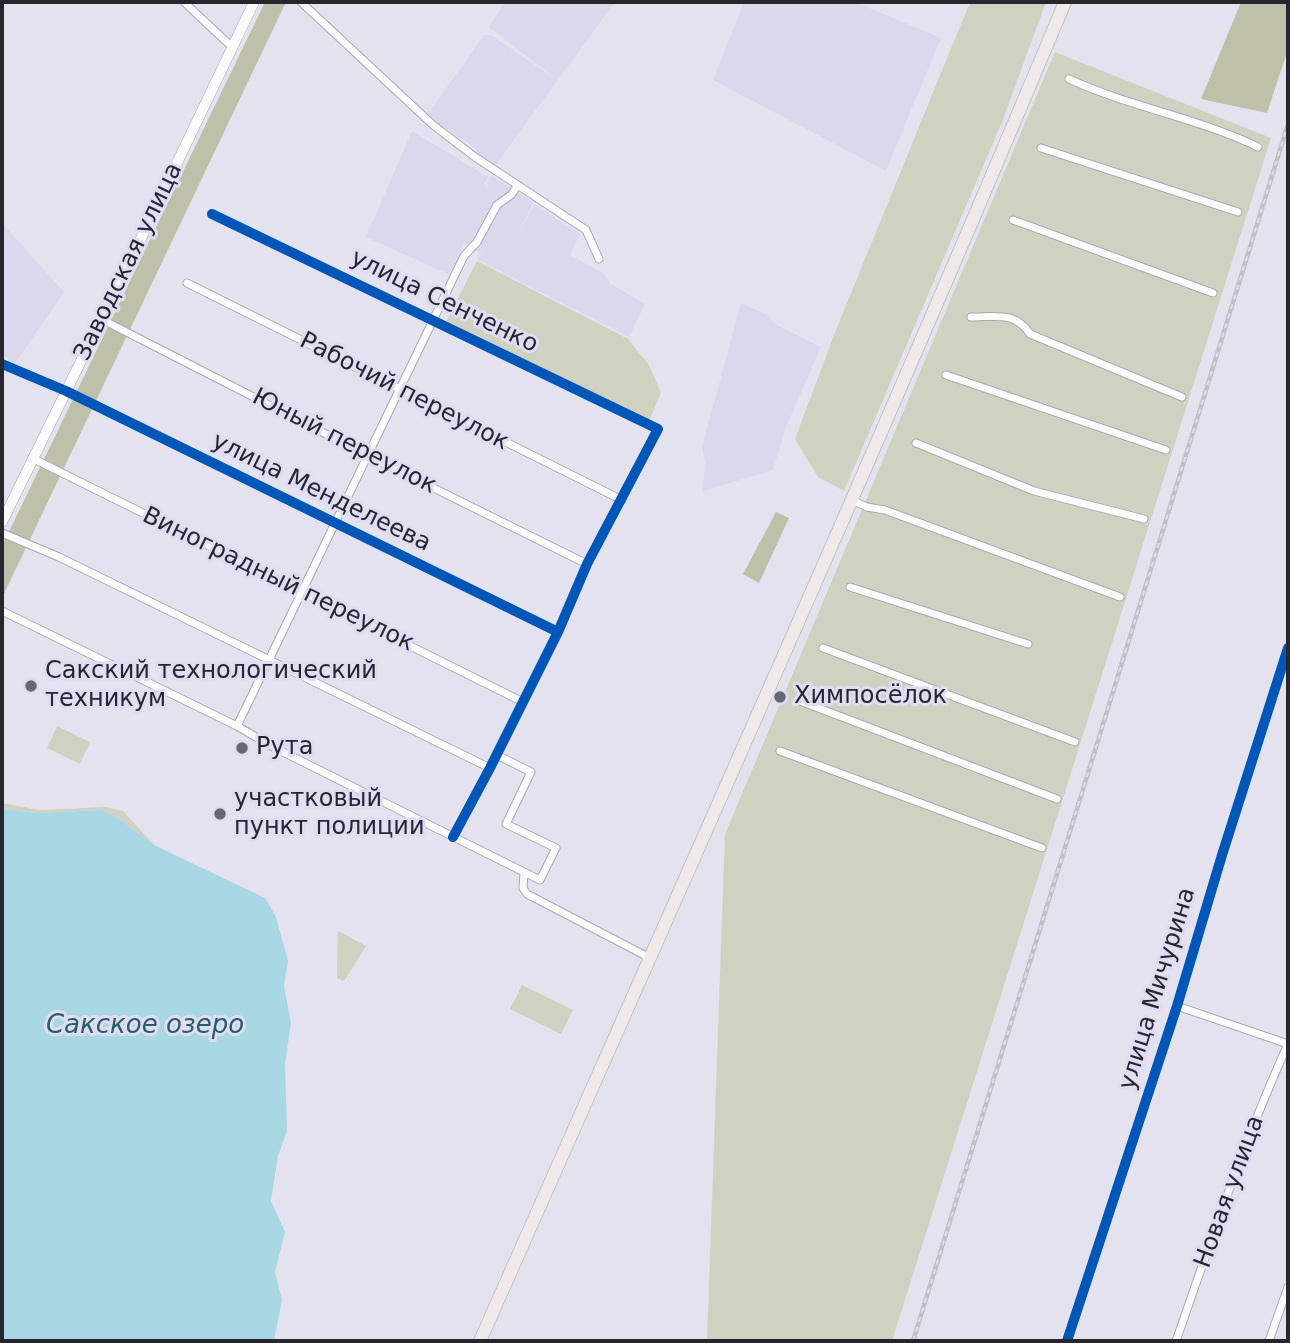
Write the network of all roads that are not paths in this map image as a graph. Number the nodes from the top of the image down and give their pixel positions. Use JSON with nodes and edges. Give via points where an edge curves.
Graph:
{"nodes":[{"id":1,"x":184,"y":2,"type":"edge"},
{"id":2,"x":254,"y":2,"type":"edge"},
{"id":3,"x":301,"y":2,"type":"edge"},
{"id":4,"x":1057,"y":2,"type":"edge"},
{"id":5,"x":1065,"y":2,"type":"edge"},
{"id":6,"x":232,"y":47,"type":"junction"},
{"id":7,"x":1046,"y":47,"type":"junction"},
{"id":8,"x":1069,"y":79,"type":"dead end"},
{"id":9,"x":1258,"y":147,"type":"dead end"},
{"id":10,"x":1041,"y":148,"type":"dead end"},
{"id":11,"x":518,"y":185,"type":"junction"},
{"id":12,"x":1238,"y":212,"type":"dead end"},
{"id":13,"x":212,"y":214,"type":"dead end"},
{"id":14,"x":1013,"y":220,"type":"dead end"},
{"id":15,"x":599,"y":259,"type":"dead end"},
{"id":16,"x":187,"y":283,"type":"dead end"},
{"id":17,"x":1213,"y":293,"type":"dead end"},
{"id":18,"x":971,"y":317,"type":"dead end"},
{"id":19,"x":101,"y":319,"type":"junction"},
{"id":20,"x":433,"y":320,"type":"junction"},
{"id":21,"x":2,"y":364,"type":"edge"},
{"id":22,"x":946,"y":375,"type":"dead end"},
{"id":23,"x":400,"y":390,"type":"junction"},
{"id":24,"x":66,"y":391,"type":"junction"},
{"id":25,"x":1182,"y":397,"type":"dead end"},
{"id":26,"x":916,"y":443,"type":"dead end"},
{"id":27,"x":1166,"y":450,"type":"dead end"},
{"id":28,"x":369,"y":456,"type":"junction"},
{"id":29,"x":32,"y":458,"type":"junction"},
{"id":30,"x":622,"y":500,"type":"junction"},
{"id":31,"x":851,"y":500,"type":"junction"},
{"id":32,"x":1144,"y":519,"type":"dead end"},
{"id":33,"x":2,"y":522,"type":"edge"},
{"id":34,"x":335,"y":523,"type":"junction"},
{"id":35,"x":2,"y":533,"type":"edge"},
{"id":36,"x":587,"y":564,"type":"junction"},
{"id":37,"x":850,"y":587,"type":"dead end"},
{"id":38,"x":302,"y":592,"type":"junction"},
{"id":39,"x":1120,"y":597,"type":"dead end"},
{"id":40,"x":2,"y":611,"type":"edge"},
{"id":41,"x":558,"y":632,"type":"junction"},
{"id":42,"x":1028,"y":644,"type":"dead end"},
{"id":43,"x":823,"y":648,"type":"dead end"},
{"id":44,"x":1288,"y":648,"type":"edge"},
{"id":45,"x":269,"y":660,"type":"junction"},
{"id":46,"x":800,"y":701,"type":"dead end"},
{"id":47,"x":523,"y":702,"type":"junction"},
{"id":48,"x":237,"y":726,"type":"junction"},
{"id":49,"x":1075,"y":742,"type":"dead end"},
{"id":50,"x":780,"y":751,"type":"dead end"},
{"id":51,"x":497,"y":755,"type":"junction"},
{"id":52,"x":490,"y":768,"type":"junction"},
{"id":53,"x":1058,"y":799,"type":"dead end"},
{"id":54,"x":453,"y":837,"type":"junction"},
{"id":55,"x":1042,"y":848,"type":"dead end"},
{"id":56,"x":524,"y":872,"type":"junction"},
{"id":57,"x":650,"y":958,"type":"junction"},
{"id":58,"x":1177,"y":1006,"type":"junction"},
{"id":59,"x":1288,"y":1044,"type":"edge"},
{"id":60,"x":1288,"y":1287,"type":"edge"},
{"id":61,"x":481,"y":1341,"type":"edge"},
{"id":62,"x":1067,"y":1341,"type":"edge"},
{"id":63,"x":1176,"y":1341,"type":"edge"},
{"id":64,"x":1269,"y":1341,"type":"edge"}],
"edges":[{"from":1,"to":6,"type":"street"},
{"from":2,"to":6,"type":"street","name":"Заводская улица"},
{"from":3,"to":11,"type":"street","via":[[433,125]]},
{"from":4,"to":7,"type":"main road"},
{"from":5,"to":7,"type":"main road"},
{"from":6,"to":19,"type":"street","name":"Заводская улица"},
{"from":7,"to":31,"type":"main road"},
{"from":8,"to":9,"type":"street"},
{"from":10,"to":12,"type":"street"},
{"from":11,"to":15,"type":"street","via":[[586,230]]},
{"from":11,"to":20,"type":"street","via":[[496,205],[477,242],[464,256]]},
{"from":13,"to":20,"type":"street","name":"улица Сенченко"},
{"from":14,"to":17,"type":"street"},
{"from":16,"to":23,"type":"street","name":"Рабочий переулок"},
{"from":18,"to":25,"type":"street","via":[[1014,318],[1030,334]]},
{"from":19,"to":24,"type":"street","name":"Заводская улица"},
{"from":19,"to":28,"type":"street","name":"Юный переулок"},
{"from":20,"to":23,"type":"street"},
{"from":20,"to":30,"type":"street","name":"улица Сенченко","via":[[658,429]]},
{"from":21,"to":24,"type":"street","name":"улица Менделеева"},
{"from":22,"to":27,"type":"street"},
{"from":23,"to":28,"type":"street"},
{"from":23,"to":30,"type":"street","name":"Рабочий переулок"},
{"from":24,"to":29,"type":"street","name":"Заводская улица"},
{"from":24,"to":34,"type":"street","name":"улица Менделеева"},
{"from":26,"to":32,"type":"street","via":[[1034,491]]},
{"from":28,"to":34,"type":"street"},
{"from":28,"to":36,"type":"street","name":"Юный переулок"},
{"from":29,"to":33,"type":"street","name":"Заводская улица"},
{"from":29,"to":38,"type":"street","name":"Виноградный переулок"},
{"from":30,"to":36,"type":"street"},
{"from":31,"to":39,"type":"street"},
{"from":31,"to":57,"type":"main road"},
{"from":34,"to":38,"type":"street"},
{"from":34,"to":41,"type":"street","name":"улица Менделеева"},
{"from":35,"to":45,"type":"street","via":[[60,556]]},
{"from":36,"to":41,"type":"street"},
{"from":37,"to":42,"type":"street"},
{"from":38,"to":45,"type":"street"},
{"from":38,"to":47,"type":"street","name":"Виноградный переулок"},
{"from":40,"to":48,"type":"street"},
{"from":41,"to":47,"type":"street"},
{"from":43,"to":49,"type":"street"},
{"from":44,"to":58,"type":"street","name":"улица Мичурина"},
{"from":45,"to":48,"type":"street"},
{"from":45,"to":52,"type":"street"},
{"from":46,"to":53,"type":"street"},
{"from":47,"to":51,"type":"street"},
{"from":48,"to":54,"type":"street"},
{"from":50,"to":55,"type":"street"},
{"from":51,"to":52,"type":"street"},
{"from":51,"to":56,"type":"street","via":[[531,772],[506,824],[556,848],[540,880]]},
{"from":52,"to":54,"type":"street"},
{"from":54,"to":56,"type":"street"},
{"from":56,"to":57,"type":"street","via":[[527,894]]},
{"from":57,"to":61,"type":"main road"},
{"from":58,"to":59,"type":"street"},
{"from":58,"to":62,"type":"street","name":"улица Мичурина"},
{"from":59,"to":63,"type":"street","name":"Новая улица","via":[[1227,1193]]},
{"from":60,"to":64,"type":"street"}]}
